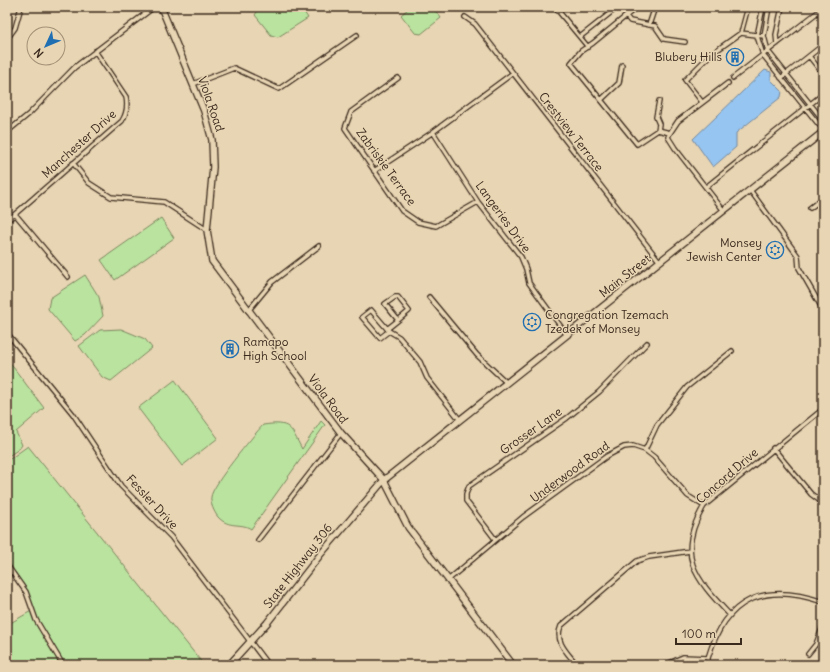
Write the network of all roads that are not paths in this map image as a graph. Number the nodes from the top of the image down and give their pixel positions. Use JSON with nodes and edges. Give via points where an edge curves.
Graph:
{"nodes":[{"id":1,"x":21,"y":7,"type":"edge"},
{"id":2,"x":154,"y":7,"type":"edge"},
{"id":3,"x":161,"y":7,"type":"edge"},
{"id":4,"x":555,"y":7,"type":"edge"},
{"id":5,"x":618,"y":7,"type":"edge"},
{"id":6,"x":627,"y":7,"type":"edge"},
{"id":7,"x":637,"y":7,"type":"edge"},
{"id":8,"x":655,"y":7,"type":"edge"},
{"id":9,"x":748,"y":7,"type":"edge"},
{"id":10,"x":763,"y":7,"type":"edge"},
{"id":11,"x":769,"y":7,"type":"edge"},
{"id":12,"x":782,"y":7,"type":"edge"},
{"id":13,"x":823,"y":8,"type":"edge"},
{"id":14,"x":631,"y":12,"type":"junction"},
{"id":15,"x":626,"y":16,"type":"junction"},
{"id":16,"x":465,"y":17,"type":"dead end"},
{"id":17,"x":650,"y":25,"type":"junction"},
{"id":18,"x":740,"y":34,"type":"junction"},
{"id":19,"x":357,"y":35,"type":"dead end"},
{"id":20,"x":757,"y":36,"type":"junction"},
{"id":21,"x":764,"y":36,"type":"junction"},
{"id":22,"x":580,"y":37,"type":"junction"},
{"id":23,"x":7,"y":39,"type":"edge"},
{"id":24,"x":685,"y":42,"type":"dead end"},
{"id":25,"x":777,"y":44,"type":"junction"},
{"id":26,"x":823,"y":45,"type":"edge"},
{"id":27,"x":588,"y":47,"type":"junction"},
{"id":28,"x":716,"y":50,"type":"dead end"},
{"id":29,"x":95,"y":51,"type":"junction"},
{"id":30,"x":768,"y":51,"type":"junction"},
{"id":31,"x":763,"y":55,"type":"junction"},
{"id":32,"x":709,"y":56,"type":"dead end"},
{"id":33,"x":809,"y":56,"type":"junction"},
{"id":34,"x":622,"y":65,"type":"dead end"},
{"id":35,"x":513,"y":74,"type":"junction"},
{"id":36,"x":786,"y":74,"type":"junction"},
{"id":37,"x":823,"y":74,"type":"edge"},
{"id":38,"x":398,"y":78,"type":"dead end"},
{"id":39,"x":733,"y":78,"type":"dead end"},
{"id":40,"x":781,"y":78,"type":"junction"},
{"id":41,"x":728,"y":83,"type":"dead end"},
{"id":42,"x":193,"y":84,"type":"junction"},
{"id":43,"x":823,"y":94,"type":"edge"},
{"id":44,"x":601,"y":100,"type":"junction"},
{"id":45,"x":659,"y":101,"type":"dead end"},
{"id":46,"x":702,"y":102,"type":"junction"},
{"id":47,"x":810,"y":104,"type":"junction"},
{"id":48,"x":806,"y":109,"type":"junction"},
{"id":49,"x":823,"y":120,"type":"edge"},
{"id":50,"x":823,"y":125,"type":"edge"},
{"id":51,"x":658,"y":130,"type":"junction"},
{"id":52,"x":7,"y":132,"type":"edge"},
{"id":53,"x":433,"y":132,"type":"junction"},
{"id":54,"x":823,"y":132,"type":"edge"},
{"id":55,"x":669,"y":135,"type":"junction"},
{"id":56,"x":73,"y":163,"type":"junction"},
{"id":57,"x":374,"y":171,"type":"junction"},
{"id":58,"x":706,"y":187,"type":"junction"},
{"id":59,"x":750,"y":190,"type":"junction"},
{"id":60,"x":823,"y":198,"type":"edge"},
{"id":61,"x":478,"y":202,"type":"junction"},
{"id":62,"x":810,"y":208,"type":"dead end"},
{"id":63,"x":724,"y":211,"type":"junction"},
{"id":64,"x":15,"y":214,"type":"junction"},
{"id":65,"x":7,"y":221,"type":"edge"},
{"id":66,"x":207,"y":230,"type":"junction"},
{"id":67,"x":319,"y":246,"type":"dead end"},
{"id":68,"x":660,"y":262,"type":"junction"},
{"id":69,"x":68,"y":277,"type":"dead end"},
{"id":70,"x":429,"y":297,"type":"dead end"},
{"id":71,"x":823,"y":310,"type":"edge"},
{"id":72,"x":248,"y":311,"type":"junction"},
{"id":73,"x":398,"y":320,"type":"junction"},
{"id":74,"x":388,"y":330,"type":"junction"},
{"id":75,"x":7,"y":333,"type":"edge"},
{"id":76,"x":567,"y":335,"type":"junction"},
{"id":77,"x":646,"y":343,"type":"dead end"},
{"id":78,"x":732,"y":351,"type":"dead end"},
{"id":79,"x":507,"y":383,"type":"junction"},
{"id":80,"x":821,"y":410,"type":"edge"},
{"id":81,"x":460,"y":420,"type":"junction"},
{"id":82,"x":341,"y":433,"type":"junction"},
{"id":83,"x":774,"y":448,"type":"junction"},
{"id":84,"x":645,"y":450,"type":"junction"},
{"id":85,"x":384,"y":480,"type":"junction"},
{"id":86,"x":823,"y":503,"type":"edge"},
{"id":87,"x":704,"y":506,"type":"junction"},
{"id":88,"x":495,"y":539,"type":"junction"},
{"id":89,"x":258,"y":540,"type":"dead end"},
{"id":90,"x":690,"y":551,"type":"junction"},
{"id":91,"x":7,"y":565,"type":"edge"},
{"id":92,"x":448,"y":580,"type":"junction"},
{"id":93,"x":823,"y":602,"type":"edge"},
{"id":94,"x":730,"y":614,"type":"junction"},
{"id":95,"x":823,"y":626,"type":"edge"},
{"id":96,"x":251,"y":641,"type":"junction"},
{"id":97,"x":808,"y":654,"type":"dead end"},
{"id":98,"x":708,"y":658,"type":"junction"},
{"id":99,"x":63,"y":665,"type":"edge"},
{"id":100,"x":229,"y":665,"type":"edge"},
{"id":101,"x":268,"y":665,"type":"edge"},
{"id":102,"x":513,"y":665,"type":"edge"},
{"id":103,"x":577,"y":665,"type":"edge"},
{"id":104,"x":665,"y":665,"type":"edge"},
{"id":105,"x":708,"y":665,"type":"edge"}],
"edges":[{"from":1,"to":23,"type":"street","via":[[15,28]]},
{"from":2,"to":29,"type":"street"},
{"from":3,"to":42,"type":"main road","name":"Viola Road"},
{"from":4,"to":22,"type":"street"},
{"from":5,"to":22,"type":"street"},
{"from":6,"to":14,"type":"street"},
{"from":7,"to":14,"type":"street"},
{"from":8,"to":17,"type":"street"},
{"from":9,"to":18,"type":"street"},
{"from":10,"to":20,"type":"street"},
{"from":11,"to":21,"type":"street"},
{"from":12,"to":25,"type":"street","via":[[776,35]]},
{"from":13,"to":25,"type":"street"},
{"from":14,"to":15,"type":"street"},
{"from":15,"to":17,"type":"street","via":[[630,21]]},
{"from":15,"to":27,"type":"street"},
{"from":16,"to":35,"type":"street","name":"Crestview Terrace","via":[[476,24]]},
{"from":17,"to":24,"type":"street","via":[[655,26],[664,38]]},
{"from":18,"to":20,"type":"street"},
{"from":18,"to":28,"type":"street"},
{"from":19,"to":42,"type":"street","via":[[279,89],[234,68]]},
{"from":20,"to":21,"type":"street"},
{"from":20,"to":31,"type":"street"},
{"from":21,"to":30,"type":"street"},
{"from":22,"to":27,"type":"street"},
{"from":25,"to":30,"type":"street"},
{"from":26,"to":33,"type":"street"},
{"from":27,"to":44,"type":"street","via":[[571,63]]},
{"from":29,"to":52,"type":"street","via":[[67,74],[29,114]]},
{"from":29,"to":56,"type":"street","name":"Manchester Drive","via":[[126,97],[126,114],[122,121]]},
{"from":30,"to":31,"type":"street"},
{"from":30,"to":36,"type":"street"},
{"from":31,"to":39,"type":"street"},
{"from":31,"to":40,"type":"street"},
{"from":32,"to":46,"type":"street","via":[[685,80]]},
{"from":33,"to":36,"type":"street"},
{"from":33,"to":37,"type":"street"},
{"from":34,"to":44,"type":"street","via":[[618,83]]},
{"from":35,"to":53,"type":"street"},
{"from":35,"to":68,"type":"street","name":"Crestview Terrace"},
{"from":36,"to":40,"type":"street"},
{"from":36,"to":47,"type":"street"},
{"from":38,"to":57,"type":"street","name":"Zabriskie Terrace","via":[[351,112],[345,128]]},
{"from":40,"to":48,"type":"street"},
{"from":41,"to":46,"type":"street"},
{"from":42,"to":66,"type":"main road","name":"Viola Road","via":[[212,140],[214,167]]},
{"from":43,"to":47,"type":"street"},
{"from":44,"to":51,"type":"street","via":[[637,144]]},
{"from":45,"to":51,"type":"street","via":[[656,117]]},
{"from":46,"to":55,"type":"street","via":[[678,121]]},
{"from":47,"to":48,"type":"street"},
{"from":47,"to":49,"type":"street"},
{"from":48,"to":50,"type":"street","via":[[819,125]]},
{"from":48,"to":58,"type":"street"},
{"from":51,"to":55,"type":"street"},
{"from":53,"to":57,"type":"street"},
{"from":53,"to":61,"type":"street","name":"Langeries Drive"},
{"from":54,"to":59,"type":"main road","name":"Main Street"},
{"from":55,"to":58,"type":"street"},
{"from":56,"to":64,"type":"street","name":"Manchester Drive"},
{"from":56,"to":66,"type":"street","via":[[89,183],[111,197],[164,202]]},
{"from":57,"to":61,"type":"street","name":"Zabriskie Terrace","via":[[402,211],[418,222],[436,226]]},
{"from":58,"to":63,"type":"street"},
{"from":59,"to":63,"type":"main road","name":"Main Street"},
{"from":59,"to":71,"type":"street","via":[[798,256],[799,268]]},
{"from":60,"to":62,"type":"street"},
{"from":61,"to":76,"type":"street","name":"Langeries Drive","via":[[517,252],[526,269],[529,283]]},
{"from":63,"to":68,"type":"main road","name":"Main Street"},
{"from":64,"to":65,"type":"street","name":"Manchester Drive"},
{"from":64,"to":69,"type":"street"},
{"from":66,"to":72,"type":"main road","name":"Viola Road","via":[[212,261]]},
{"from":67,"to":72,"type":"street","via":[[272,282]]},
{"from":68,"to":76,"type":"main road","name":"Main Street"},
{"from":70,"to":79,"type":"street","via":[[477,355]]},
{"from":72,"to":82,"type":"main road","name":"Viola Road"},
{"from":73,"to":73,"type":"street","via":[[409,311],[395,296],[385,304]]},
{"from":73,"to":74,"type":"street"},
{"from":74,"to":74,"type":"street","via":[[380,338],[362,317],[371,310]]},
{"from":74,"to":81,"type":"street","via":[[398,337],[420,362],[427,378]]},
{"from":75,"to":96,"type":"street","name":"Fessler Drive","via":[[74,414],[122,486],[171,537]]},
{"from":76,"to":79,"type":"main road","name":"Main Street"},
{"from":77,"to":88,"type":"street","name":"Grosser Lane","via":[[593,396],[531,445],[469,486],[466,501]]},
{"from":78,"to":84,"type":"street","via":[[687,387],[657,424]]},
{"from":79,"to":81,"type":"main road","name":"Main Street"},
{"from":80,"to":83,"type":"street","name":"Concord Drive"},
{"from":81,"to":85,"type":"main road","name":"Main Street"},
{"from":82,"to":85,"type":"main road","name":"Viola Road"},
{"from":82,"to":89,"type":"street"},
{"from":83,"to":86,"type":"street","via":[[811,494]]},
{"from":83,"to":87,"type":"street","name":"Concord Drive"},
{"from":84,"to":87,"type":"street","via":[[688,496]]},
{"from":84,"to":88,"type":"street","name":"Underwood Road","via":[[633,446],[616,450]]},
{"from":85,"to":92,"type":"main road","name":"Viola Road","via":[[408,528]]},
{"from":85,"to":96,"type":"main road","name":"State Highway 306"},
{"from":87,"to":90,"type":"street","name":"Concord Drive","via":[[697,517]]},
{"from":88,"to":92,"type":"street","name":"Underwood Road"},
{"from":90,"to":94,"type":"street","name":"Concord Drive","via":[[698,579]]},
{"from":90,"to":103,"type":"street","via":[[637,561],[560,626],[557,634],[559,641]]},
{"from":91,"to":99,"type":"street","via":[[26,592],[36,620]]},
{"from":92,"to":102,"type":"main road","name":"Viola Road"},
{"from":93,"to":94,"type":"street","via":[[802,595],[780,592],[745,603]]},
{"from":94,"to":98,"type":"street","via":[[719,628]]},
{"from":95,"to":97,"type":"street","via":[[816,644]]},
{"from":96,"to":100,"type":"main road","name":"State Highway 306"},
{"from":96,"to":101,"type":"street","name":"Fessler Drive"},
{"from":98,"to":104,"type":"street","via":[[683,657]]},
{"from":98,"to":105,"type":"street"}]}
